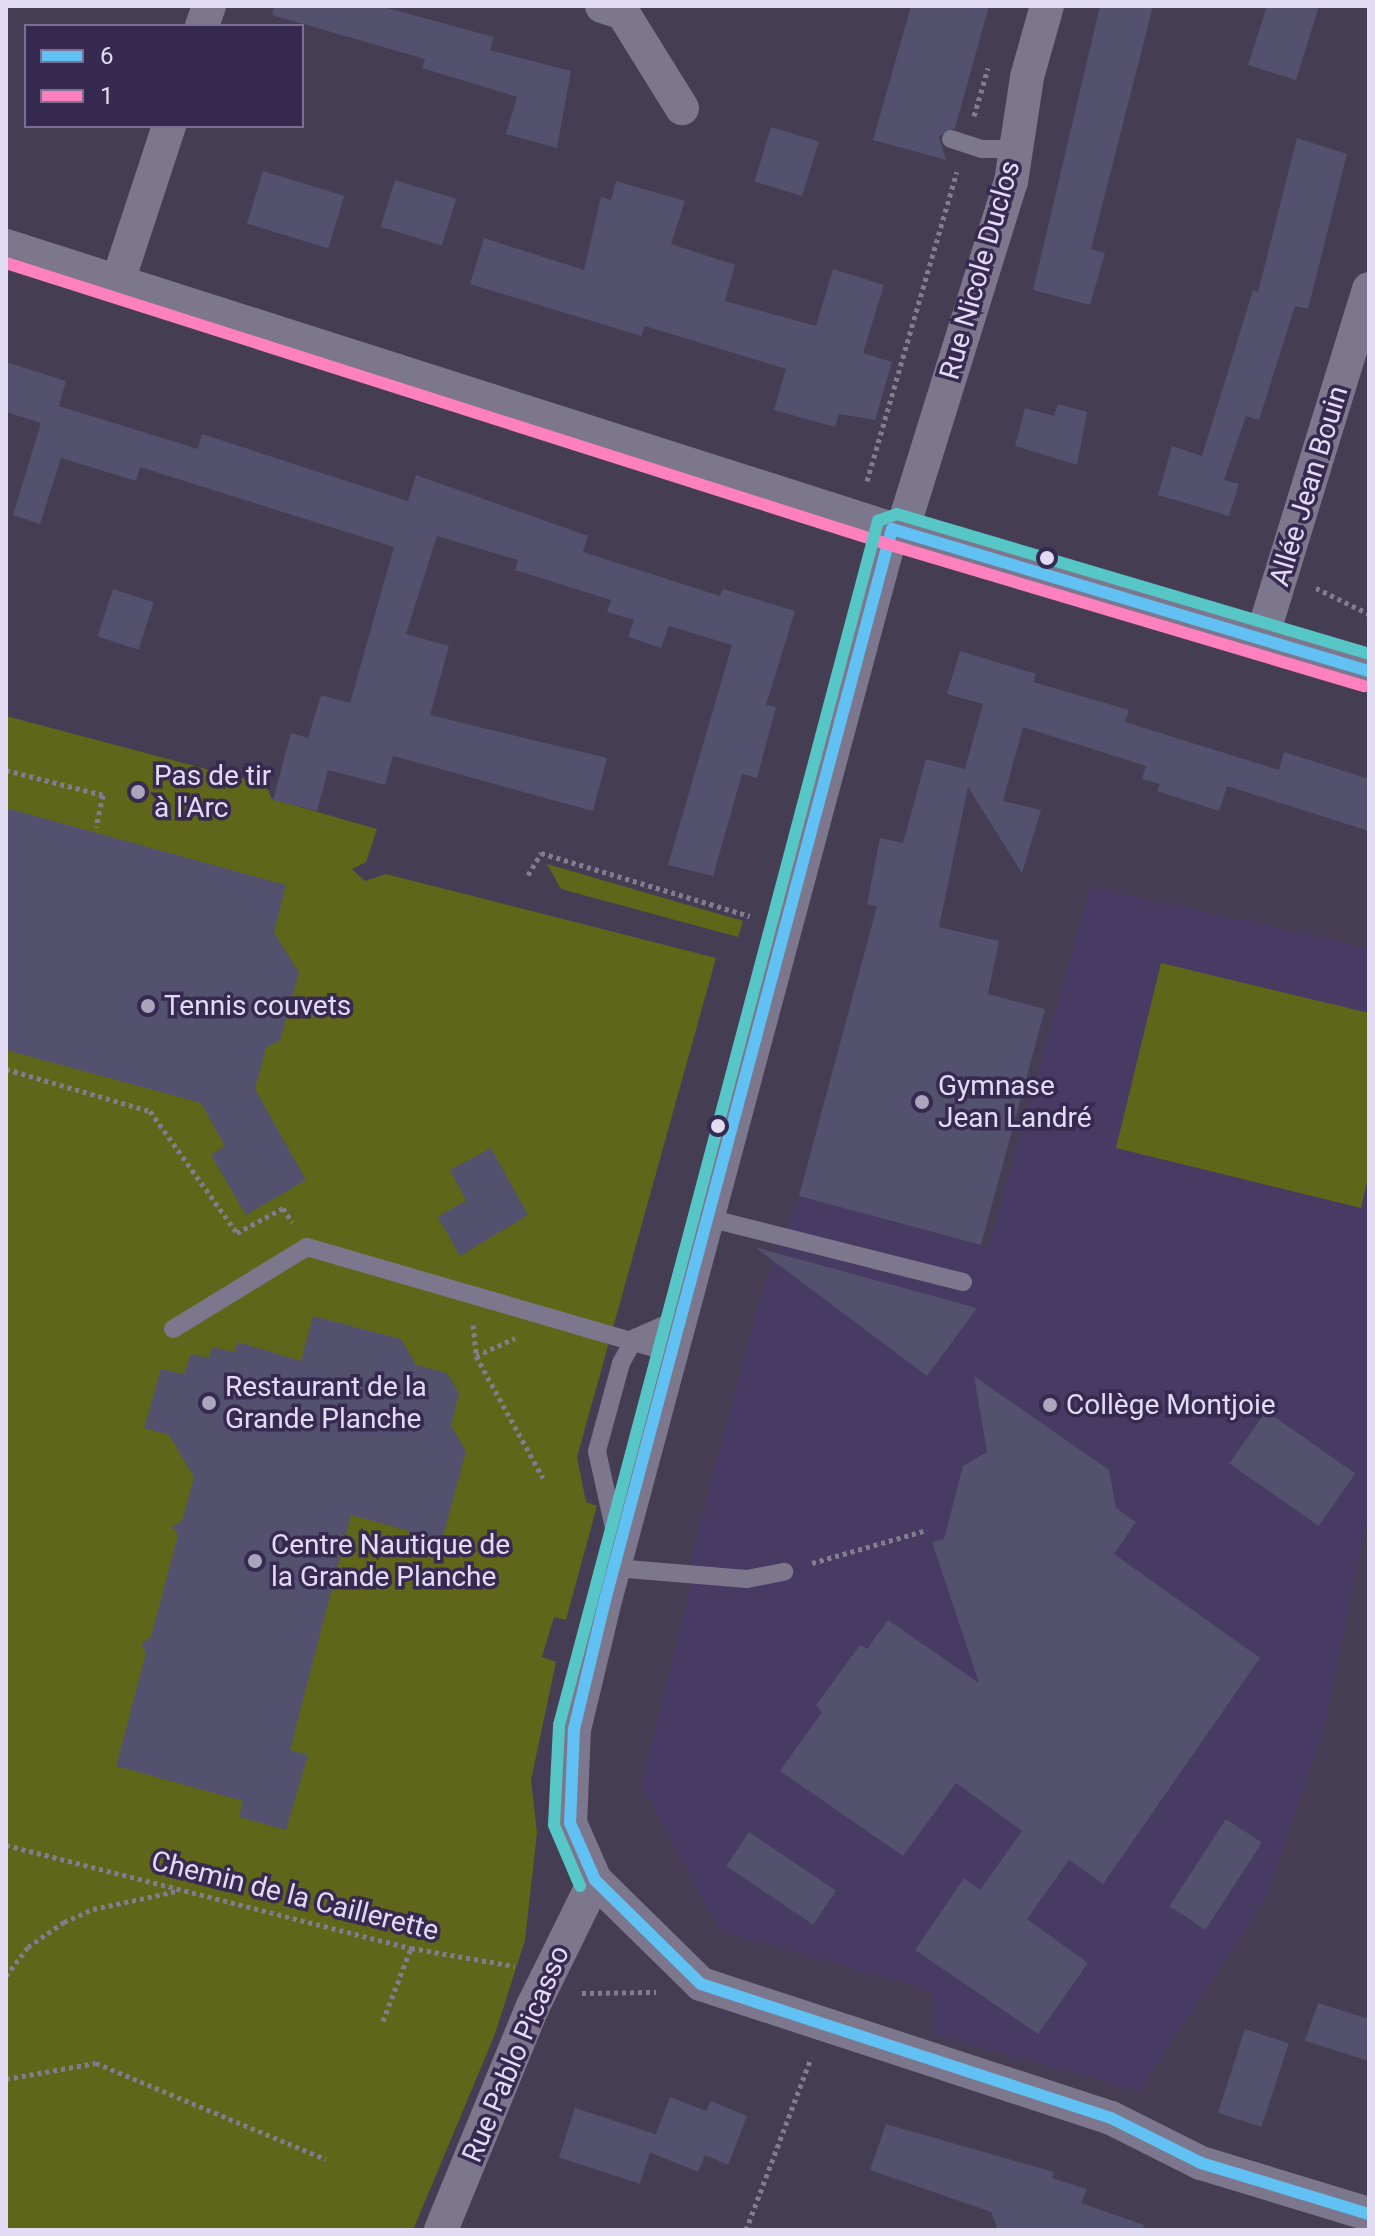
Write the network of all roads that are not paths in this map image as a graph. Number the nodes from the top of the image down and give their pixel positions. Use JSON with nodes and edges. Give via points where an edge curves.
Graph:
{"nodes":[{"id":1,"x":602,"y":6,"type":"edge"},
{"id":2,"x":1047,"y":6,"type":"edge"},
{"id":3,"x":682,"y":108,"type":"dead end"},
{"id":4,"x":168,"y":128,"type":"edge"},
{"id":5,"x":958,"y":142,"type":"road end"},
{"id":6,"x":1015,"y":149,"type":"junction"},
{"id":7,"x":6,"y":246,"type":"edge"},
{"id":8,"x":119,"y":278,"type":"junction"},
{"id":9,"x":1369,"y":289,"type":"edge"},
{"id":10,"x":897,"y":530,"type":"junction"},
{"id":11,"x":1262,"y":637,"type":"junction"},
{"id":12,"x":1369,"y":671,"type":"edge"},
{"id":13,"x":708,"y":1218,"type":"junction"},
{"id":14,"x":963,"y":1282,"type":"dead end"},
{"id":15,"x":680,"y":1318,"type":"junction"},
{"id":16,"x":173,"y":1329,"type":"dead end"},
{"id":17,"x":631,"y":1344,"type":"junction"},
{"id":18,"x":672,"y":1353,"type":"junction"},
{"id":19,"x":617,"y":1559,"type":"junction"},
{"id":20,"x":784,"y":1572,"type":"road end"},
{"id":21,"x":595,"y":1880,"type":"junction"},
{"id":22,"x":1369,"y":2214,"type":"edge"},
{"id":23,"x":441,"y":2230,"type":"edge"}],
"edges":[{"from":1,"to":3,"type":"street","via":[[623,13]]},
{"from":2,"to":6,"type":"street","name":"Rue Nicole Duclos"},
{"from":4,"to":8,"type":"street"},
{"from":5,"to":6,"type":"lane"},
{"from":6,"to":10,"type":"street","name":"Rue Nicole Duclos"},
{"from":7,"to":8,"type":"street"},
{"from":8,"to":10,"type":"street"},
{"from":9,"to":11,"type":"street","name":"Allée Jean Bouin"},
{"from":10,"to":11,"type":"street"},
{"from":10,"to":13,"type":"street","name":"Rue Nicole Duclos"},
{"from":11,"to":12,"type":"street"},
{"from":13,"to":14,"type":"lane"},
{"from":13,"to":15,"type":"street","name":"Rue Nicole Duclos"},
{"from":15,"to":17,"type":"lane"},
{"from":15,"to":18,"type":"street","name":"Rue Nicole Duclos"},
{"from":16,"to":17,"type":"lane","via":[[307,1247]]},
{"from":17,"to":18,"type":"lane"},
{"from":17,"to":19,"type":"lane","via":[[597,1451]]},
{"from":18,"to":19,"type":"street","name":"Rue Nicole Duclos"},
{"from":19,"to":20,"type":"lane","via":[[747,1579]]},
{"from":19,"to":21,"type":"street","name":"Rue Nicole Duclos","via":[[570,1771],[570,1823]]},
{"from":21,"to":22,"type":"street","via":[[701,1984],[1111,2118],[1201,2163]]},
{"from":21,"to":23,"type":"street","name":"Rue Pablo Picasso","via":[[557,1987]]}]}
